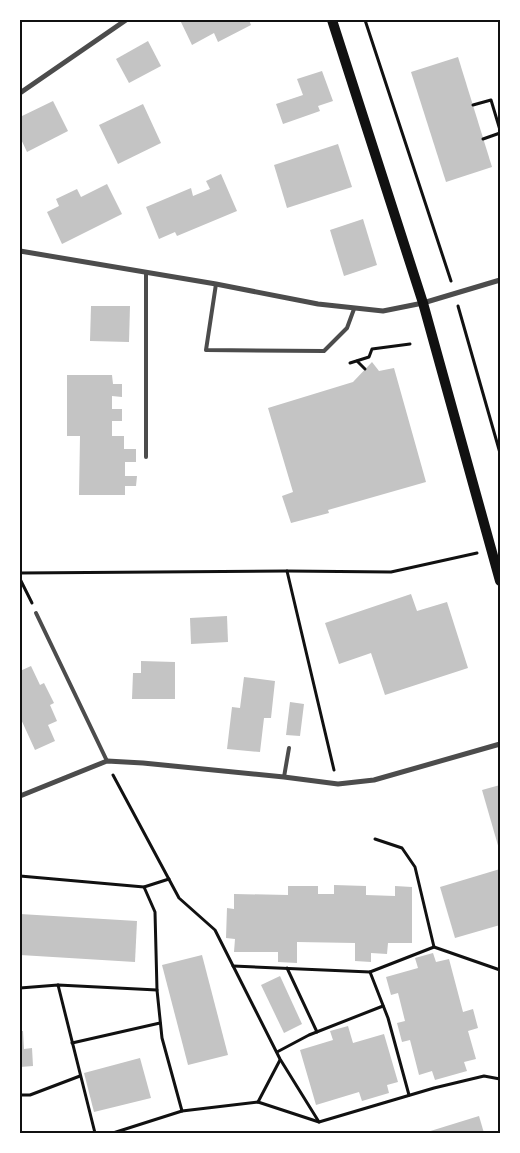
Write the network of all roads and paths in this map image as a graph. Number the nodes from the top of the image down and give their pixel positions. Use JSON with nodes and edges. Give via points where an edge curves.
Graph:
{"nodes":[{"id":1,"x":126,"y":20,"type":"edge"},
{"id":2,"x":332,"y":20,"type":"edge"},
{"id":3,"x":365,"y":20,"type":"edge"},
{"id":4,"x":20,"y":93,"type":"edge"},
{"id":5,"x":473,"y":105,"type":"dead end"},
{"id":6,"x":500,"y":131,"type":"edge"},
{"id":7,"x":483,"y":139,"type":"dead end"},
{"id":8,"x":20,"y":251,"type":"edge"},
{"id":9,"x":146,"y":273,"type":"junction"},
{"id":10,"x":500,"y":280,"type":"edge"},
{"id":11,"x":216,"y":284,"type":"junction"},
{"id":12,"x":455,"y":293,"type":"junction"},
{"id":13,"x":423,"y":303,"type":"junction"},
{"id":14,"x":354,"y":309,"type":"junction"},
{"id":15,"x":410,"y":344,"type":"dead end"},
{"id":16,"x":357,"y":360,"type":"junction"},
{"id":17,"x":350,"y":363,"type":"dead end"},
{"id":18,"x":365,"y":370,"type":"dead end"},
{"id":19,"x":500,"y":453,"type":"edge"},
{"id":20,"x":146,"y":457,"type":"dead end"},
{"id":21,"x":469,"y":556,"type":"dead end"},
{"id":22,"x":287,"y":571,"type":"junction"},
{"id":23,"x":20,"y":573,"type":"edge"},
{"id":24,"x":20,"y":579,"type":"edge"},
{"id":25,"x":500,"y":582,"type":"edge"},
{"id":26,"x":36,"y":613,"type":"joint"},
{"id":27,"x":500,"y":744,"type":"edge"},
{"id":28,"x":289,"y":748,"type":"dead end"},
{"id":29,"x":107,"y":760,"type":"junction"},
{"id":30,"x":284,"y":777,"type":"junction"},
{"id":31,"x":338,"y":784,"type":"junction"},
{"id":32,"x":20,"y":796,"type":"edge"},
{"id":33,"x":375,"y":839,"type":"dead end"},
{"id":34,"x":20,"y":876,"type":"edge"},
{"id":35,"x":169,"y":879,"type":"junction"},
{"id":36,"x":144,"y":888,"type":"junction"},
{"id":37,"x":434,"y":947,"type":"junction"},
{"id":38,"x":233,"y":966,"type":"junction"},
{"id":39,"x":287,"y":968,"type":"junction"},
{"id":40,"x":500,"y":970,"type":"edge"},
{"id":41,"x":370,"y":972,"type":"junction"},
{"id":42,"x":58,"y":985,"type":"junction"},
{"id":43,"x":20,"y":988,"type":"edge"},
{"id":44,"x":157,"y":990,"type":"junction"},
{"id":45,"x":383,"y":1006,"type":"junction"},
{"id":46,"x":160,"y":1022,"type":"junction"},
{"id":47,"x":317,"y":1032,"type":"junction"},
{"id":48,"x":72,"y":1043,"type":"junction"},
{"id":49,"x":276,"y":1052,"type":"junction"},
{"id":50,"x":280,"y":1059,"type":"junction"},
{"id":51,"x":80,"y":1076,"type":"junction"},
{"id":52,"x":500,"y":1079,"type":"edge"},
{"id":53,"x":20,"y":1095,"type":"edge"},
{"id":54,"x":409,"y":1095,"type":"junction"},
{"id":55,"x":258,"y":1102,"type":"junction"},
{"id":56,"x":182,"y":1111,"type":"junction"},
{"id":57,"x":319,"y":1122,"type":"junction"},
{"id":58,"x":95,"y":1133,"type":"edge"},
{"id":59,"x":113,"y":1133,"type":"edge"}],
"edges":[{"from":1,"to":4,"type":"street"},
{"from":2,"to":13,"type":"main road"},
{"from":3,"to":12,"type":"path"},
{"from":5,"to":6,"type":"path","via":[[491,100]]},
{"from":6,"to":7,"type":"path"},
{"from":8,"to":9,"type":"street"},
{"from":9,"to":11,"type":"street"},
{"from":9,"to":20,"type":"lane"},
{"from":10,"to":12,"type":"street"},
{"from":11,"to":14,"type":"street"},
{"from":11,"to":14,"type":"lane","via":[[206,350],[324,351],[347,328]]},
{"from":12,"to":13,"type":"street"},
{"from":12,"to":19,"type":"path"},
{"from":13,"to":14,"type":"street","via":[[383,311]]},
{"from":13,"to":25,"type":"main road"},
{"from":15,"to":16,"type":"path","via":[[372,349],[369,357]]},
{"from":16,"to":17,"type":"path"},
{"from":16,"to":18,"type":"path"},
{"from":21,"to":22,"type":"path","via":[[391,572]]},
{"from":22,"to":23,"type":"path"},
{"from":22,"to":31,"type":"path"},
{"from":24,"to":26,"type":"path"},
{"from":26,"to":29,"type":"lane"},
{"from":27,"to":31,"type":"street","via":[[374,780]]},
{"from":28,"to":30,"type":"lane"},
{"from":29,"to":30,"type":"street"},
{"from":29,"to":32,"type":"street"},
{"from":29,"to":35,"type":"path"},
{"from":30,"to":31,"type":"street"},
{"from":33,"to":37,"type":"path","via":[[402,848],[415,867]]},
{"from":34,"to":36,"type":"path"},
{"from":35,"to":36,"type":"path"},
{"from":35,"to":38,"type":"path","via":[[179,898],[215,930]]},
{"from":36,"to":44,"type":"path","via":[[155,912]]},
{"from":37,"to":40,"type":"path"},
{"from":37,"to":41,"type":"path"},
{"from":38,"to":39,"type":"path"},
{"from":38,"to":49,"type":"path"},
{"from":39,"to":41,"type":"path"},
{"from":39,"to":47,"type":"path"},
{"from":41,"to":45,"type":"path"},
{"from":42,"to":43,"type":"path"},
{"from":42,"to":44,"type":"path"},
{"from":42,"to":48,"type":"path"},
{"from":44,"to":46,"type":"path"},
{"from":45,"to":47,"type":"path"},
{"from":45,"to":54,"type":"path"},
{"from":46,"to":48,"type":"path"},
{"from":46,"to":56,"type":"path"},
{"from":47,"to":49,"type":"path"},
{"from":48,"to":51,"type":"path"},
{"from":49,"to":50,"type":"path"},
{"from":50,"to":55,"type":"path"},
{"from":50,"to":57,"type":"path"},
{"from":51,"to":53,"type":"path","via":[[30,1095]]},
{"from":51,"to":58,"type":"path"},
{"from":52,"to":54,"type":"path","via":[[484,1076]]},
{"from":54,"to":57,"type":"path"},
{"from":55,"to":56,"type":"path"},
{"from":55,"to":57,"type":"path"},
{"from":56,"to":59,"type":"path"}]}
